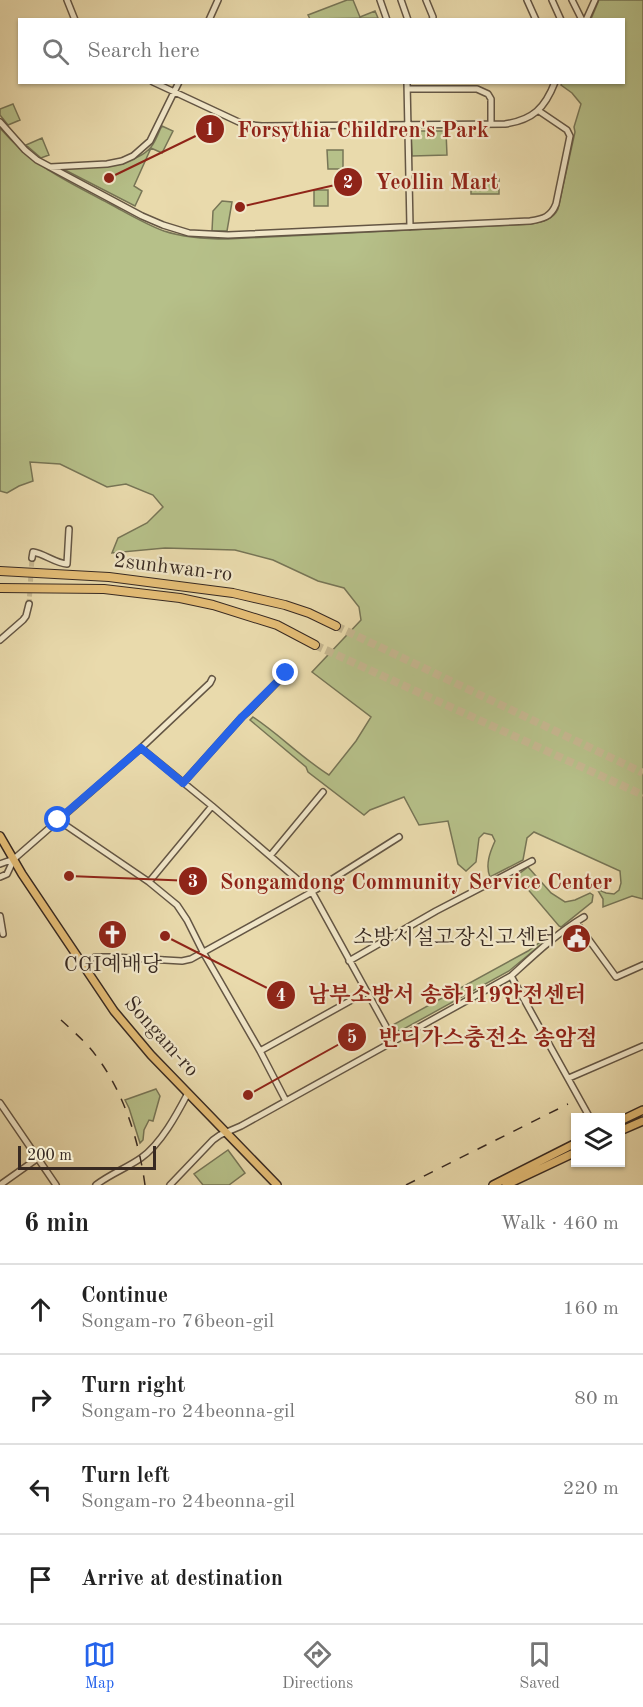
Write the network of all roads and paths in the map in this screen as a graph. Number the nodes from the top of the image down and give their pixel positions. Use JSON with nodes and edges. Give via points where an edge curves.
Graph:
{"nodes":[{"id":1,"x":67,"y":0,"type":"edge"},
{"id":2,"x":218,"y":0,"type":"edge"},
{"id":3,"x":380,"y":0,"type":"edge"},
{"id":4,"x":401,"y":0,"type":"edge"},
{"id":5,"x":426,"y":0,"type":"edge"},
{"id":6,"x":528,"y":0,"type":"edge"},
{"id":7,"x":552,"y":0,"type":"edge"},
{"id":8,"x":572,"y":0,"type":"edge"},
{"id":9,"x":595,"y":0,"type":"edge"},
{"id":10,"x":74,"y":18,"type":"edge"},
{"id":11,"x":210,"y":18,"type":"edge"},
{"id":12,"x":386,"y":18,"type":"edge"},
{"id":13,"x":407,"y":18,"type":"edge"},
{"id":14,"x":433,"y":18,"type":"edge"},
{"id":15,"x":535,"y":18,"type":"edge"},
{"id":16,"x":561,"y":18,"type":"edge"},
{"id":17,"x":583,"y":18,"type":"edge"},
{"id":18,"x":585,"y":18,"type":"edge"},
{"id":19,"x":157,"y":84,"type":"edge"},
{"id":20,"x":178,"y":84,"type":"edge"},
{"id":21,"x":554,"y":84,"type":"edge"},
{"id":22,"x":407,"y":86,"type":"edge"},
{"id":23,"x":427,"y":86,"type":"edge"},
{"id":24,"x":174,"y":92,"type":"junction"},
{"id":25,"x":539,"y":111,"type":"junction"},
{"id":26,"x":0,"y":122,"type":"edge"},
{"id":27,"x":408,"y":124,"type":"junction"},
{"id":28,"x":491,"y":124,"type":"junction"},
{"id":29,"x":48,"y":167,"type":"junction"},
{"id":30,"x":410,"y":227,"type":"junction"},
{"id":31,"x":69,"y":529,"type":"dead end"},
{"id":32,"x":32,"y":558,"type":"dead end"},
{"id":33,"x":0,"y":572,"type":"edge"},
{"id":34,"x":0,"y":588,"type":"edge"},
{"id":35,"x":28,"y":604,"type":"tunnel mouth"},
{"id":36,"x":336,"y":626,"type":"tunnel mouth"},
{"id":37,"x":0,"y":639,"type":"edge"},
{"id":38,"x":315,"y":645,"type":"tunnel mouth"},
{"id":39,"x":286,"y":673,"type":"dead end"},
{"id":40,"x":212,"y":679,"type":"dead end"},
{"id":41,"x":141,"y":748,"type":"junction"},
{"id":42,"x":183,"y":783,"type":"junction"},
{"id":43,"x":323,"y":792,"type":"dead end"},
{"id":44,"x":212,"y":807,"type":"junction"},
{"id":45,"x":58,"y":820,"type":"junction"},
{"id":46,"x":0,"y":837,"type":"edge"},
{"id":47,"x":399,"y":837,"type":"dead end"},
{"id":48,"x":270,"y":856,"type":"junction"},
{"id":49,"x":14,"y":859,"type":"junction"},
{"id":50,"x":532,"y":861,"type":"dead end"},
{"id":51,"x":0,"y":864,"type":"edge"},
{"id":52,"x":0,"y":877,"type":"edge"},
{"id":53,"x":148,"y":882,"type":"junction"},
{"id":54,"x":312,"y":892,"type":"junction"},
{"id":55,"x":0,"y":916,"type":"edge"},
{"id":56,"x":584,"y":917,"type":"dead end"},
{"id":57,"x":576,"y":922,"type":"junction"},
{"id":58,"x":3,"y":934,"type":"dead end"},
{"id":59,"x":203,"y":952,"type":"junction"},
{"id":60,"x":349,"y":961,"type":"junction"},
{"id":61,"x":83,"y":963,"type":"junction"},
{"id":62,"x":643,"y":964,"type":"edge"},
{"id":63,"x":511,"y":976,"type":"junction"},
{"id":64,"x":366,"y":992,"type":"junction"},
{"id":65,"x":394,"y":1041,"type":"junction"},
{"id":66,"x":643,"y":1046,"type":"edge"},
{"id":67,"x":260,"y":1050,"type":"junction"},
{"id":68,"x":569,"y":1078,"type":"junction"},
{"id":69,"x":188,"y":1093,"type":"junction"},
{"id":70,"x":286,"y":1101,"type":"junction"},
{"id":71,"x":0,"y":1103,"type":"edge"},
{"id":72,"x":643,"y":1110,"type":"edge"},
{"id":73,"x":587,"y":1113,"type":"edge"},
{"id":74,"x":625,"y":1118,"type":"edge"},
{"id":75,"x":643,"y":1121,"type":"edge"},
{"id":76,"x":625,"y":1129,"type":"edge"},
{"id":77,"x":227,"y":1132,"type":"junction"},
{"id":78,"x":571,"y":1145,"type":"edge"},
{"id":79,"x":571,"y":1154,"type":"edge"},
{"id":80,"x":38,"y":1158,"type":"junction"},
{"id":81,"x":527,"y":1167,"type":"junction"},
{"id":82,"x":0,"y":1185,"type":"edge"},
{"id":83,"x":56,"y":1185,"type":"edge"},
{"id":84,"x":96,"y":1185,"type":"edge"},
{"id":85,"x":170,"y":1185,"type":"edge"},
{"id":86,"x":277,"y":1185,"type":"edge"},
{"id":87,"x":487,"y":1185,"type":"edge"},
{"id":88,"x":494,"y":1185,"type":"edge"},
{"id":89,"x":506,"y":1185,"type":"edge"}],
"edges":[{"from":1,"to":10,"type":"street"},
{"from":2,"to":11,"type":"street"},
{"from":3,"to":12,"type":"street"},
{"from":4,"to":13,"type":"street"},
{"from":5,"to":14,"type":"street"},
{"from":6,"to":15,"type":"street"},
{"from":7,"to":16,"type":"street"},
{"from":8,"to":17,"type":"street"},
{"from":9,"to":18,"type":"street"},
{"from":19,"to":24,"type":"street"},
{"from":20,"to":24,"type":"street"},
{"from":21,"to":25,"type":"street"},
{"from":22,"to":23,"type":"street"},
{"from":22,"to":27,"type":"street"},
{"from":23,"to":28,"type":"street","via":[[483,91],[491,99]]},
{"from":24,"to":27,"type":"street","via":[[243,124]]},
{"from":24,"to":29,"type":"street","via":[[150,141],[133,156],[107,164]]},
{"from":25,"to":28,"type":"street","via":[[516,122]]},
{"from":25,"to":30,"type":"street","via":[[570,136],[554,212],[530,221]]},
{"from":26,"to":29,"type":"street","via":[[25,150]]},
{"from":27,"to":28,"type":"street"},
{"from":27,"to":30,"type":"street"},
{"from":29,"to":30,"type":"street","via":[[142,216],[189,233],[228,235]]},
{"from":31,"to":32,"type":"street","via":[[67,564],[33,552]]},
{"from":33,"to":36,"type":"highway","name":"2sunhwan-ro","via":[[109,577],[233,592],[285,604]]},
{"from":34,"to":38,"type":"highway","name":"2sunhwan-ro","via":[[104,589],[180,598],[277,625]]},
{"from":35,"to":37,"type":"street","via":[[23,620]]},
{"from":39,"to":42,"type":"street"},
{"from":40,"to":41,"type":"street"},
{"from":41,"to":42,"type":"street"},
{"from":41,"to":45,"type":"street"},
{"from":42,"to":44,"type":"street"},
{"from":43,"to":48,"type":"street"},
{"from":44,"to":48,"type":"street"},
{"from":44,"to":53,"type":"street"},
{"from":45,"to":49,"type":"street"},
{"from":45,"to":53,"type":"street"},
{"from":46,"to":49,"type":"main road","name":"Songam-ro"},
{"from":47,"to":54,"type":"street"},
{"from":48,"to":54,"type":"street"},
{"from":49,"to":51,"type":"street"},
{"from":49,"to":52,"type":"street","via":[[7,874]]},
{"from":49,"to":61,"type":"main road","name":"Songam-ro"},
{"from":50,"to":60,"type":"street"},
{"from":53,"to":59,"type":"street","via":[[177,905]]},
{"from":54,"to":59,"type":"street"},
{"from":54,"to":60,"type":"street"},
{"from":55,"to":58,"type":"street"},
{"from":56,"to":57,"type":"street"},
{"from":57,"to":62,"type":"street","via":[[616,977]]},
{"from":57,"to":63,"type":"street"},
{"from":59,"to":61,"type":"street","via":[[182,961],[95,957]]},
{"from":59,"to":67,"type":"street"},
{"from":60,"to":64,"type":"street"},
{"from":61,"to":69,"type":"main road","name":"Songam-ro","via":[[114,1011]]},
{"from":63,"to":65,"type":"street"},
{"from":63,"to":68,"type":"street"},
{"from":64,"to":65,"type":"street"},
{"from":64,"to":67,"type":"street"},
{"from":65,"to":70,"type":"street"},
{"from":66,"to":68,"type":"street"},
{"from":67,"to":70,"type":"street"},
{"from":68,"to":73,"type":"street"},
{"from":69,"to":77,"type":"main road","name":"Songam-ro"},
{"from":69,"to":84,"type":"street","via":[[150,1151]]},
{"from":70,"to":77,"type":"street"},
{"from":71,"to":80,"type":"street"},
{"from":72,"to":74,"type":"main road"},
{"from":75,"to":76,"type":"main road"},
{"from":77,"to":85,"type":"street","via":[[213,1140]]},
{"from":77,"to":86,"type":"main road","name":"Songam-ro"},
{"from":78,"to":81,"type":"main road"},
{"from":79,"to":89,"type":"main road"},
{"from":80,"to":82,"type":"street"},
{"from":80,"to":83,"type":"street"},
{"from":81,"to":87,"type":"main road"},
{"from":81,"to":88,"type":"main road"}]}
